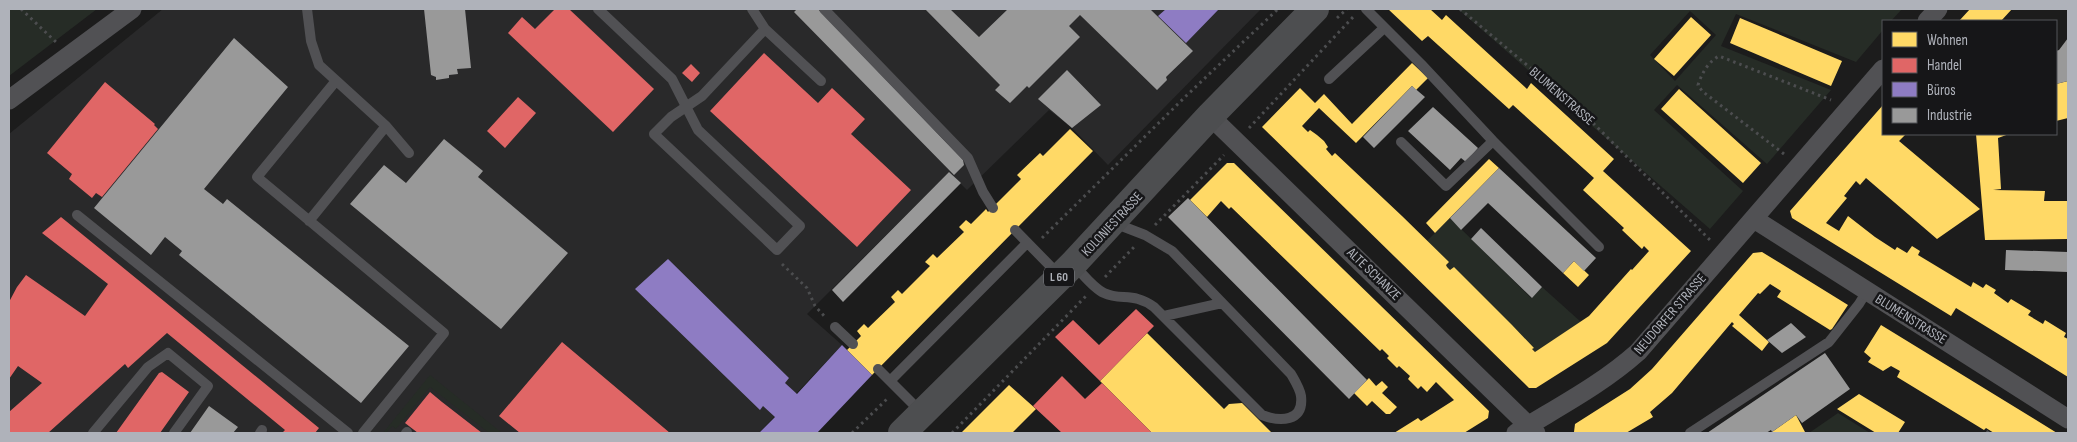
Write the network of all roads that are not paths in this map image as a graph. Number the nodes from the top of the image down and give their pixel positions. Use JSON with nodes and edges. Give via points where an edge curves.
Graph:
{"nodes":[{"id":1,"x":132,"y":9,"type":"edge"},
{"id":2,"x":307,"y":9,"type":"edge"},
{"id":3,"x":598,"y":9,"type":"edge"},
{"id":4,"x":752,"y":9,"type":"edge"},
{"id":5,"x":824,"y":9,"type":"edge"},
{"id":6,"x":1315,"y":9,"type":"edge"},
{"id":7,"x":1366,"y":9,"type":"edge"},
{"id":8,"x":1938,"y":9,"type":"edge"},
{"id":9,"x":1928,"y":20,"type":"edge"},
{"id":10,"x":1384,"y":28,"type":"junction"},
{"id":11,"x":765,"y":29,"type":"junction"},
{"id":12,"x":1882,"y":70,"type":"edge"},
{"id":13,"x":1329,"y":79,"type":"dead end"},
{"id":14,"x":335,"y":82,"type":"junction"},
{"id":15,"x":821,"y":82,"type":"dead end"},
{"id":16,"x":9,"y":100,"type":"edge"},
{"id":17,"x":687,"y":107,"type":"junction"},
{"id":18,"x":1210,"y":116,"type":"junction"},
{"id":19,"x":386,"y":126,"type":"junction"},
{"id":20,"x":1493,"y":141,"type":"junction"},
{"id":21,"x":1401,"y":142,"type":"dead end"},
{"id":22,"x":409,"y":153,"type":"dead end"},
{"id":23,"x":992,"y":208,"type":"dead end"},
{"id":24,"x":77,"y":215,"type":"dead end"},
{"id":25,"x":1754,"y":219,"type":"junction"},
{"id":26,"x":309,"y":221,"type":"junction"},
{"id":27,"x":1114,"y":223,"type":"junction"},
{"id":28,"x":1015,"y":230,"type":"dead end"},
{"id":29,"x":1030,"y":245,"type":"junction"},
{"id":30,"x":1599,"y":247,"type":"dead end"},
{"id":31,"x":1067,"y":270,"type":"junction"},
{"id":32,"x":1867,"y":291,"type":"junction"},
{"id":33,"x":1222,"y":303,"type":"junction"},
{"id":34,"x":1164,"y":316,"type":"junction"},
{"id":35,"x":836,"y":327,"type":"road end"},
{"id":36,"x":853,"y":344,"type":"dead end"},
{"id":37,"x":878,"y":370,"type":"dead end"},
{"id":38,"x":894,"y":385,"type":"junction"},
{"id":39,"x":922,"y":413,"type":"junction"},
{"id":40,"x":2068,"y":419,"type":"edge"},
{"id":41,"x":1527,"y":431,"type":"edge"},
{"id":42,"x":94,"y":433,"type":"edge"},
{"id":43,"x":174,"y":433,"type":"edge"},
{"id":44,"x":348,"y":433,"type":"edge"},
{"id":45,"x":363,"y":433,"type":"edge"},
{"id":46,"x":902,"y":433,"type":"edge"},
{"id":47,"x":1690,"y":433,"type":"edge"}],
"edges":[{"from":1,"to":16,"type":"street"},
{"from":2,"to":14,"type":"lane","via":[[311,41],[319,66]]},
{"from":3,"to":17,"type":"lane","via":[[672,79]]},
{"from":4,"to":11,"type":"lane"},
{"from":5,"to":23,"type":"lane","via":[[968,158]]},
{"from":6,"to":18,"type":"main road","name":"KOLONIESTRASSE","number":"L 60"},
{"from":7,"to":10,"type":"lane"},
{"from":8,"to":9,"type":"street"},
{"from":10,"to":13,"type":"lane"},
{"from":10,"to":20,"type":"lane"},
{"from":11,"to":15,"type":"lane"},
{"from":11,"to":17,"type":"lane","via":[[702,96]]},
{"from":12,"to":25,"type":"street","name":"NEUDORFER STRASSE"},
{"from":14,"to":19,"type":"lane"},
{"from":14,"to":26,"type":"lane","via":[[257,177]]},
{"from":17,"to":17,"type":"lane","via":[[654,134],[777,250],[800,226],[698,130]]},
{"from":18,"to":27,"type":"main road","name":"KOLONIESTRASSE","number":"L 60"},
{"from":18,"to":41,"type":"street","name":"ALTE SCHANZE"},
{"from":19,"to":22,"type":"lane"},
{"from":19,"to":26,"type":"lane"},
{"from":20,"to":21,"type":"lane","via":[[1446,186]]},
{"from":20,"to":30,"type":"lane"},
{"from":24,"to":44,"type":"lane"},
{"from":25,"to":32,"type":"street","name":"BLUMENSTRASSE"},
{"from":25,"to":41,"type":"street","name":"NEUDORFER STRASSE","via":[[1638,352],[1615,372]]},
{"from":26,"to":45,"type":"lane","via":[[444,333]]},
{"from":27,"to":31,"type":"main road","name":"KOLONIESTRASSE","number":"L 60"},
{"from":27,"to":33,"type":"lane","via":[[1145,235],[1172,251]]},
{"from":28,"to":29,"type":"lane"},
{"from":29,"to":31,"type":"lane"},
{"from":29,"to":38,"type":"lane"},
{"from":31,"to":34,"type":"lane","via":[[1104,293],[1145,300]]},
{"from":31,"to":39,"type":"main road","name":"KOLONIESTRASSE","number":"L 60"},
{"from":32,"to":40,"type":"street","name":"BLUMENSTRASSE"},
{"from":32,"to":47,"type":"lane","via":[[1829,342]]},
{"from":33,"to":34,"type":"lane"},
{"from":33,"to":34,"type":"lane","via":[[1291,374],[1301,394],[1301,406],[1286,420],[1262,415]]},
{"from":35,"to":36,"type":"lane"},
{"from":37,"to":38,"type":"lane"},
{"from":38,"to":39,"type":"lane"},
{"from":39,"to":46,"type":"main road","name":"KOLONIESTRASSE","number":"L 60"},
{"from":42,"to":43,"type":"lane","via":[[148,367],[168,353],[208,386]]}]}
